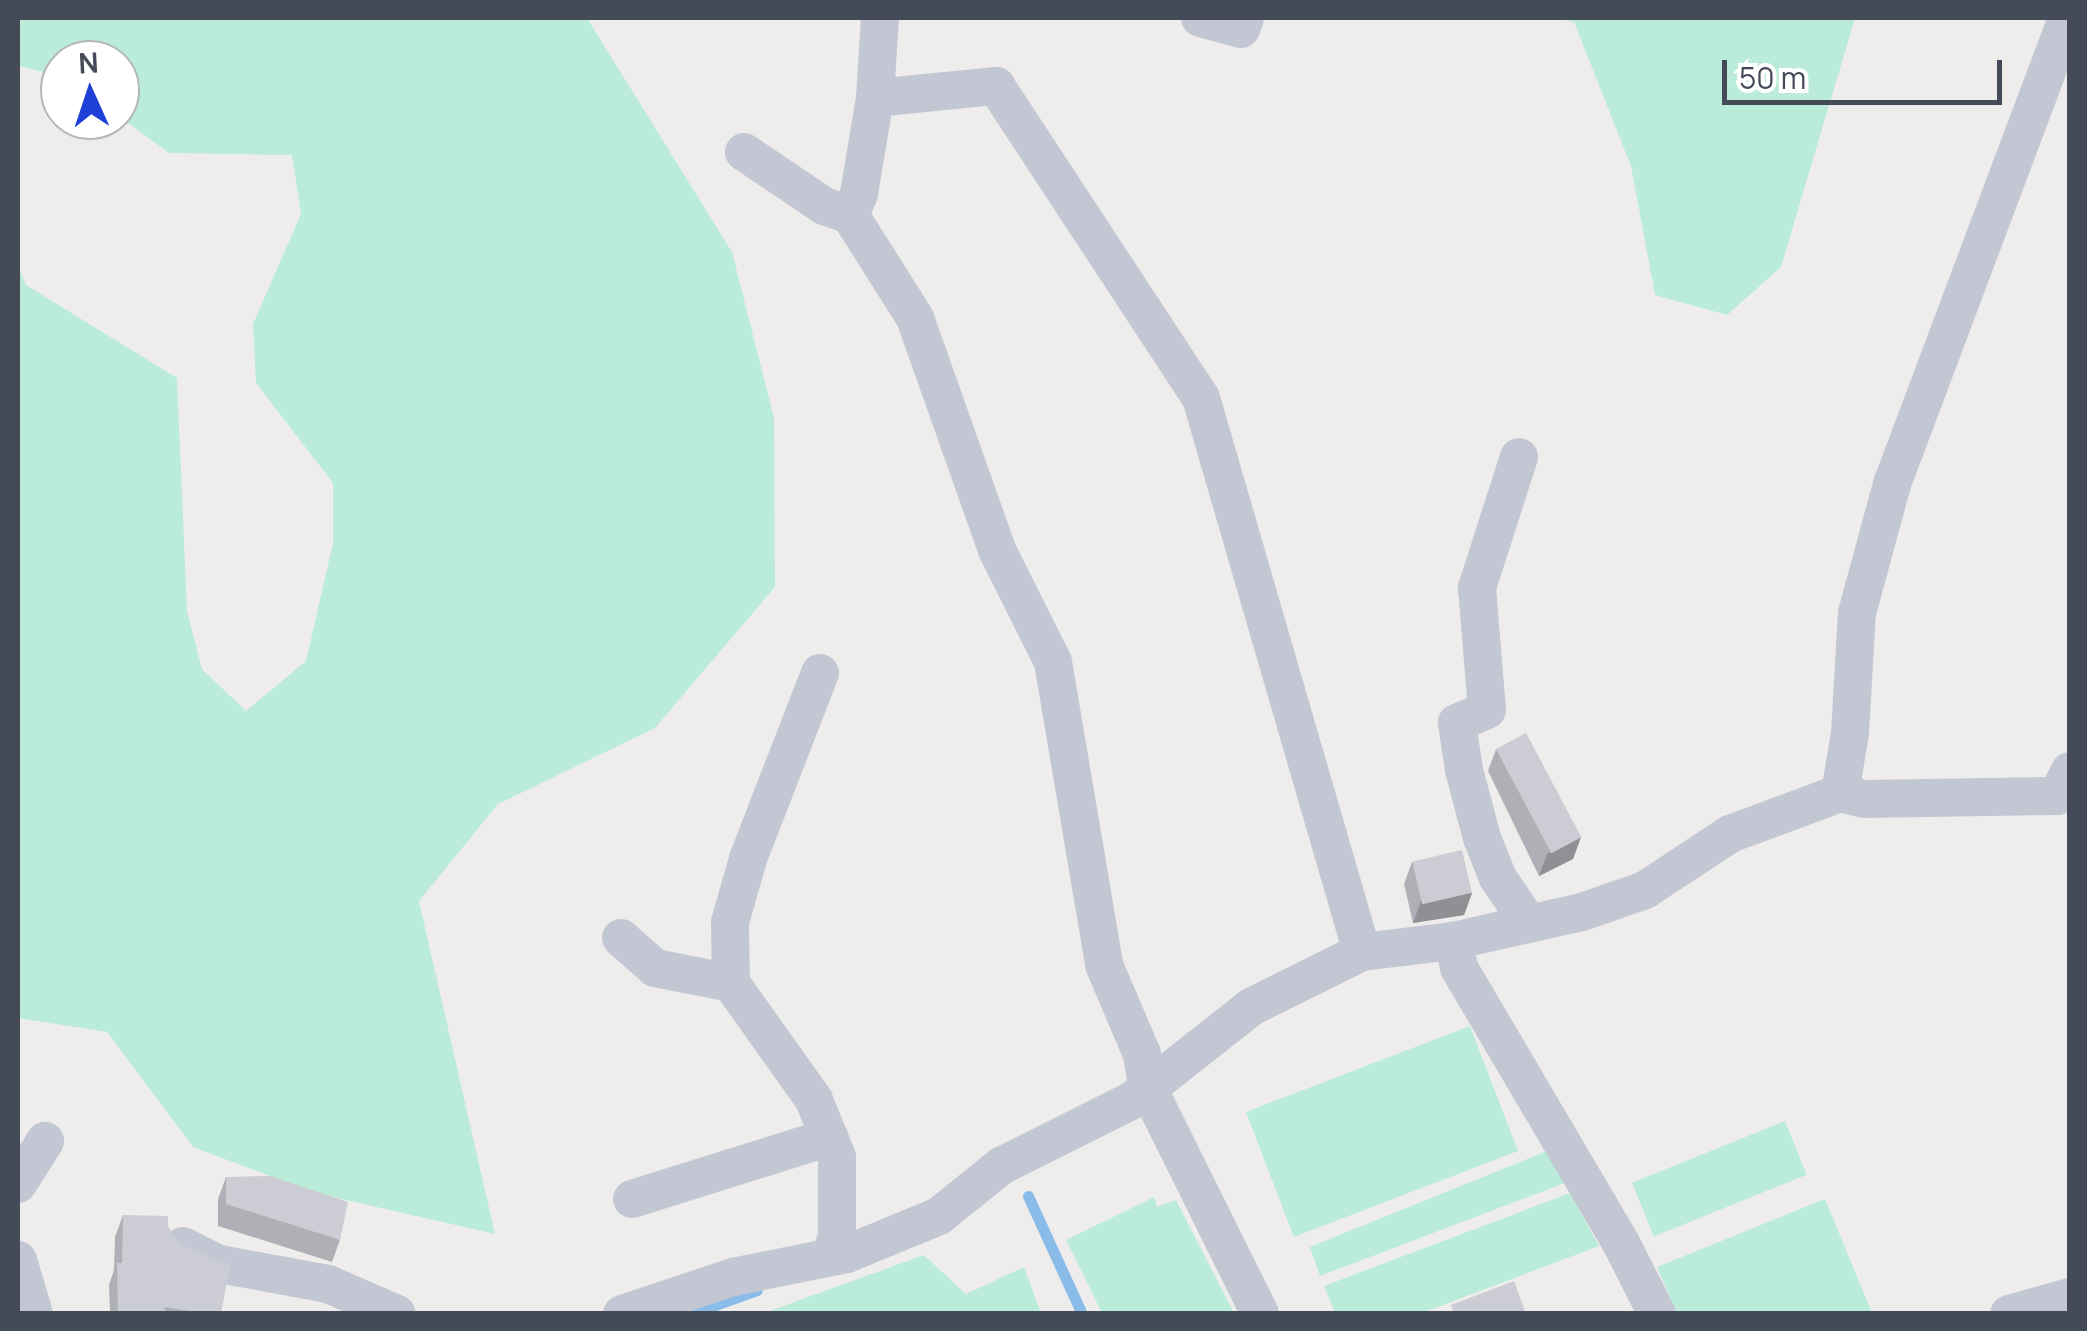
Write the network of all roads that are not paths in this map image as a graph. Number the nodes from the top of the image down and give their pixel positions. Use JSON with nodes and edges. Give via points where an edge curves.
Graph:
{"nodes":[{"id":1,"x":880,"y":18,"type":"edge"},
{"id":2,"x":1200,"y":18,"type":"edge"},
{"id":3,"x":1245,"y":18,"type":"edge"},
{"id":4,"x":2067,"y":18,"type":"edge"},
{"id":5,"x":875,"y":98,"type":"junction"},
{"id":6,"x":744,"y":152,"type":"dead end"},
{"id":7,"x":850,"y":215,"type":"junction"},
{"id":8,"x":1519,"y":457,"type":"dead end"},
{"id":9,"x":820,"y":674,"type":"dead end"},
{"id":10,"x":2070,"y":771,"type":"edge"},
{"id":11,"x":1840,"y":793,"type":"junction"},
{"id":12,"x":1527,"y":921,"type":"junction"},
{"id":13,"x":621,"y":938,"type":"dead end"},
{"id":14,"x":1454,"y":940,"type":"junction"},
{"id":15,"x":1362,"y":952,"type":"junction"},
{"id":16,"x":731,"y":983,"type":"junction"},
{"id":17,"x":1147,"y":1086,"type":"junction"},
{"id":18,"x":830,"y":1137,"type":"junction"},
{"id":19,"x":45,"y":1141,"type":"dead end"},
{"id":20,"x":18,"y":1184,"type":"edge"},
{"id":21,"x":632,"y":1198,"type":"dead end"},
{"id":22,"x":182,"y":1246,"type":"edge"},
{"id":23,"x":830,"y":1258,"type":"junction"},
{"id":24,"x":18,"y":1260,"type":"edge"},
{"id":25,"x":2070,"y":1297,"type":"edge"},
{"id":26,"x":34,"y":1314,"type":"edge"},
{"id":27,"x":397,"y":1314,"type":"edge"},
{"id":28,"x":622,"y":1314,"type":"edge"},
{"id":29,"x":1260,"y":1314,"type":"edge"},
{"id":30,"x":1656,"y":1314,"type":"edge"},
{"id":31,"x":2008,"y":1314,"type":"edge"}],
"edges":[{"from":1,"to":5,"type":"street"},
{"from":2,"to":3,"type":"street","via":[[1241,29]]},
{"from":4,"to":11,"type":"street","via":[[1892,484],[1857,613]]},
{"from":5,"to":7,"type":"street"},
{"from":5,"to":15,"type":"street","via":[[996,86],[1201,398]]},
{"from":6,"to":7,"type":"street","via":[[824,206]]},
{"from":7,"to":17,"type":"street","via":[[915,318],[997,550],[1052,662],[1104,965],[1142,1054]]},
{"from":8,"to":12,"type":"street","via":[[1478,588],[1488,710],[1457,723],[1482,838]]},
{"from":9,"to":16,"type":"street","via":[[743,874],[730,922]]},
{"from":10,"to":11,"type":"street","via":[[2057,796],[1864,800]]},
{"from":11,"to":12,"type":"street","via":[[1730,834],[1645,890],[1582,912]]},
{"from":12,"to":14,"type":"street"},
{"from":13,"to":16,"type":"street","via":[[655,968]]},
{"from":14,"to":15,"type":"street"},
{"from":14,"to":30,"type":"street","via":[[1459,968]]},
{"from":15,"to":17,"type":"street","via":[[1250,1007]]},
{"from":16,"to":18,"type":"street","via":[[814,1100]]},
{"from":17,"to":23,"type":"street","via":[[1133,1100],[1001,1166],[939,1216]]},
{"from":17,"to":29,"type":"street"},
{"from":18,"to":21,"type":"street"},
{"from":18,"to":23,"type":"street","via":[[839,1188]]},
{"from":19,"to":20,"type":"street"},
{"from":22,"to":27,"type":"street","via":[[219,1264],[328,1284]]},
{"from":23,"to":28,"type":"street","via":[[733,1277]]},
{"from":24,"to":26,"type":"street"},
{"from":25,"to":31,"type":"street"}]}
